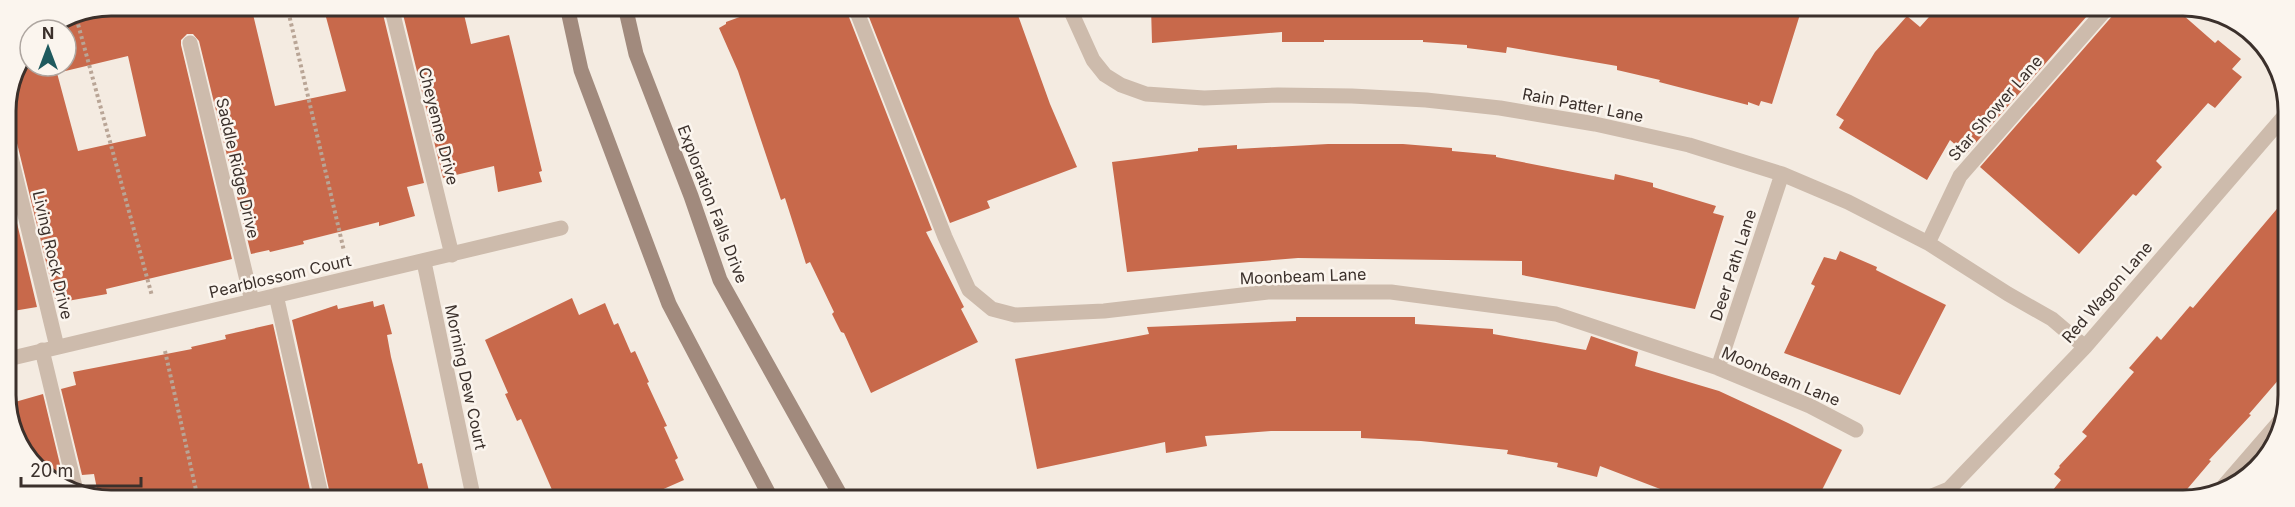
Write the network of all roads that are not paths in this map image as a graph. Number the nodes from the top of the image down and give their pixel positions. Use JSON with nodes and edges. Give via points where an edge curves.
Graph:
{"nodes":[{"id":1,"x":393,"y":16,"type":"edge"},
{"id":2,"x":569,"y":16,"type":"edge"},
{"id":3,"x":627,"y":16,"type":"edge"},
{"id":4,"x":858,"y":16,"type":"edge"},
{"id":5,"x":1073,"y":16,"type":"edge"},
{"id":6,"x":2100,"y":16,"type":"edge"},
{"id":7,"x":190,"y":43,"type":"dead end"},
{"id":8,"x":2278,"y":124,"type":"edge"},
{"id":9,"x":1782,"y":174,"type":"junction"},
{"id":10,"x":17,"y":191,"type":"edge"},
{"id":11,"x":561,"y":228,"type":"dead end"},
{"id":12,"x":1928,"y":243,"type":"junction"},
{"id":13,"x":452,"y":255,"type":"junction"},
{"id":14,"x":423,"y":262,"type":"junction"},
{"id":15,"x":276,"y":295,"type":"junction"},
{"id":16,"x":252,"y":301,"type":"junction"},
{"id":17,"x":2085,"y":346,"type":"junction"},
{"id":18,"x":49,"y":349,"type":"junction"},
{"id":19,"x":17,"y":357,"type":"edge"},
{"id":20,"x":1718,"y":368,"type":"junction"},
{"id":21,"x":1856,"y":430,"type":"dead end"},
{"id":22,"x":2271,"y":431,"type":"edge"},
{"id":23,"x":2231,"y":477,"type":"edge"},
{"id":24,"x":74,"y":483,"type":"edge"},
{"id":25,"x":320,"y":490,"type":"edge"},
{"id":26,"x":472,"y":490,"type":"edge"},
{"id":27,"x":767,"y":490,"type":"edge"},
{"id":28,"x":837,"y":490,"type":"edge"},
{"id":29,"x":1953,"y":490,"type":"edge"}],
"edges":[{"from":1,"to":13,"type":"street","name":"Cheyenne Drive"},
{"from":2,"to":27,"type":"street","via":[[581,70],[669,304]]},
{"from":3,"to":28,"type":"street","name":"Exploration Falls Drive","via":[[636,54],[720,280]]},
{"from":4,"to":20,"type":"street","name":"Moonbeam Lane","via":[[969,290],[992,309],[1015,315],[1104,311],[1268,292],[1391,292],[1556,314]]},
{"from":5,"to":9,"type":"street","name":"Rain Patter Lane","via":[[1093,60],[1105,75],[1146,94],[1204,98],[1352,96],[1500,108],[1689,145]]},
{"from":6,"to":12,"type":"street","name":"Star Shower Lane","via":[[1960,176]]},
{"from":7,"to":16,"type":"street","name":"Saddle Ridge Drive"},
{"from":8,"to":17,"type":"street","name":"Red Wagon Lane"},
{"from":9,"to":12,"type":"street","name":"Rain Patter Lane"},
{"from":9,"to":20,"type":"street","name":"Deer Path Lane"},
{"from":10,"to":18,"type":"street","name":"Living Rock Drive"},
{"from":11,"to":13,"type":"street","name":"Pearblossom Court"},
{"from":12,"to":17,"type":"street","name":"Rain Patter Lane","via":[[2052,319]]},
{"from":13,"to":14,"type":"street","name":"Pearblossom Court"},
{"from":14,"to":15,"type":"street","name":"Pearblossom Court"},
{"from":14,"to":26,"type":"street","name":"Morning Dew Court"},
{"from":15,"to":16,"type":"street","name":"Pearblossom Court"},
{"from":15,"to":25,"type":"street"},
{"from":16,"to":18,"type":"street","name":"Pearblossom Court"},
{"from":17,"to":29,"type":"street","name":"Red Wagon Lane"},
{"from":18,"to":19,"type":"street","name":"Pearblossom Court"},
{"from":18,"to":24,"type":"street","name":"Living Rock Drive"},
{"from":20,"to":21,"type":"street","name":"Moonbeam Lane","via":[[1810,406]]},
{"from":22,"to":23,"type":"street"}]}
